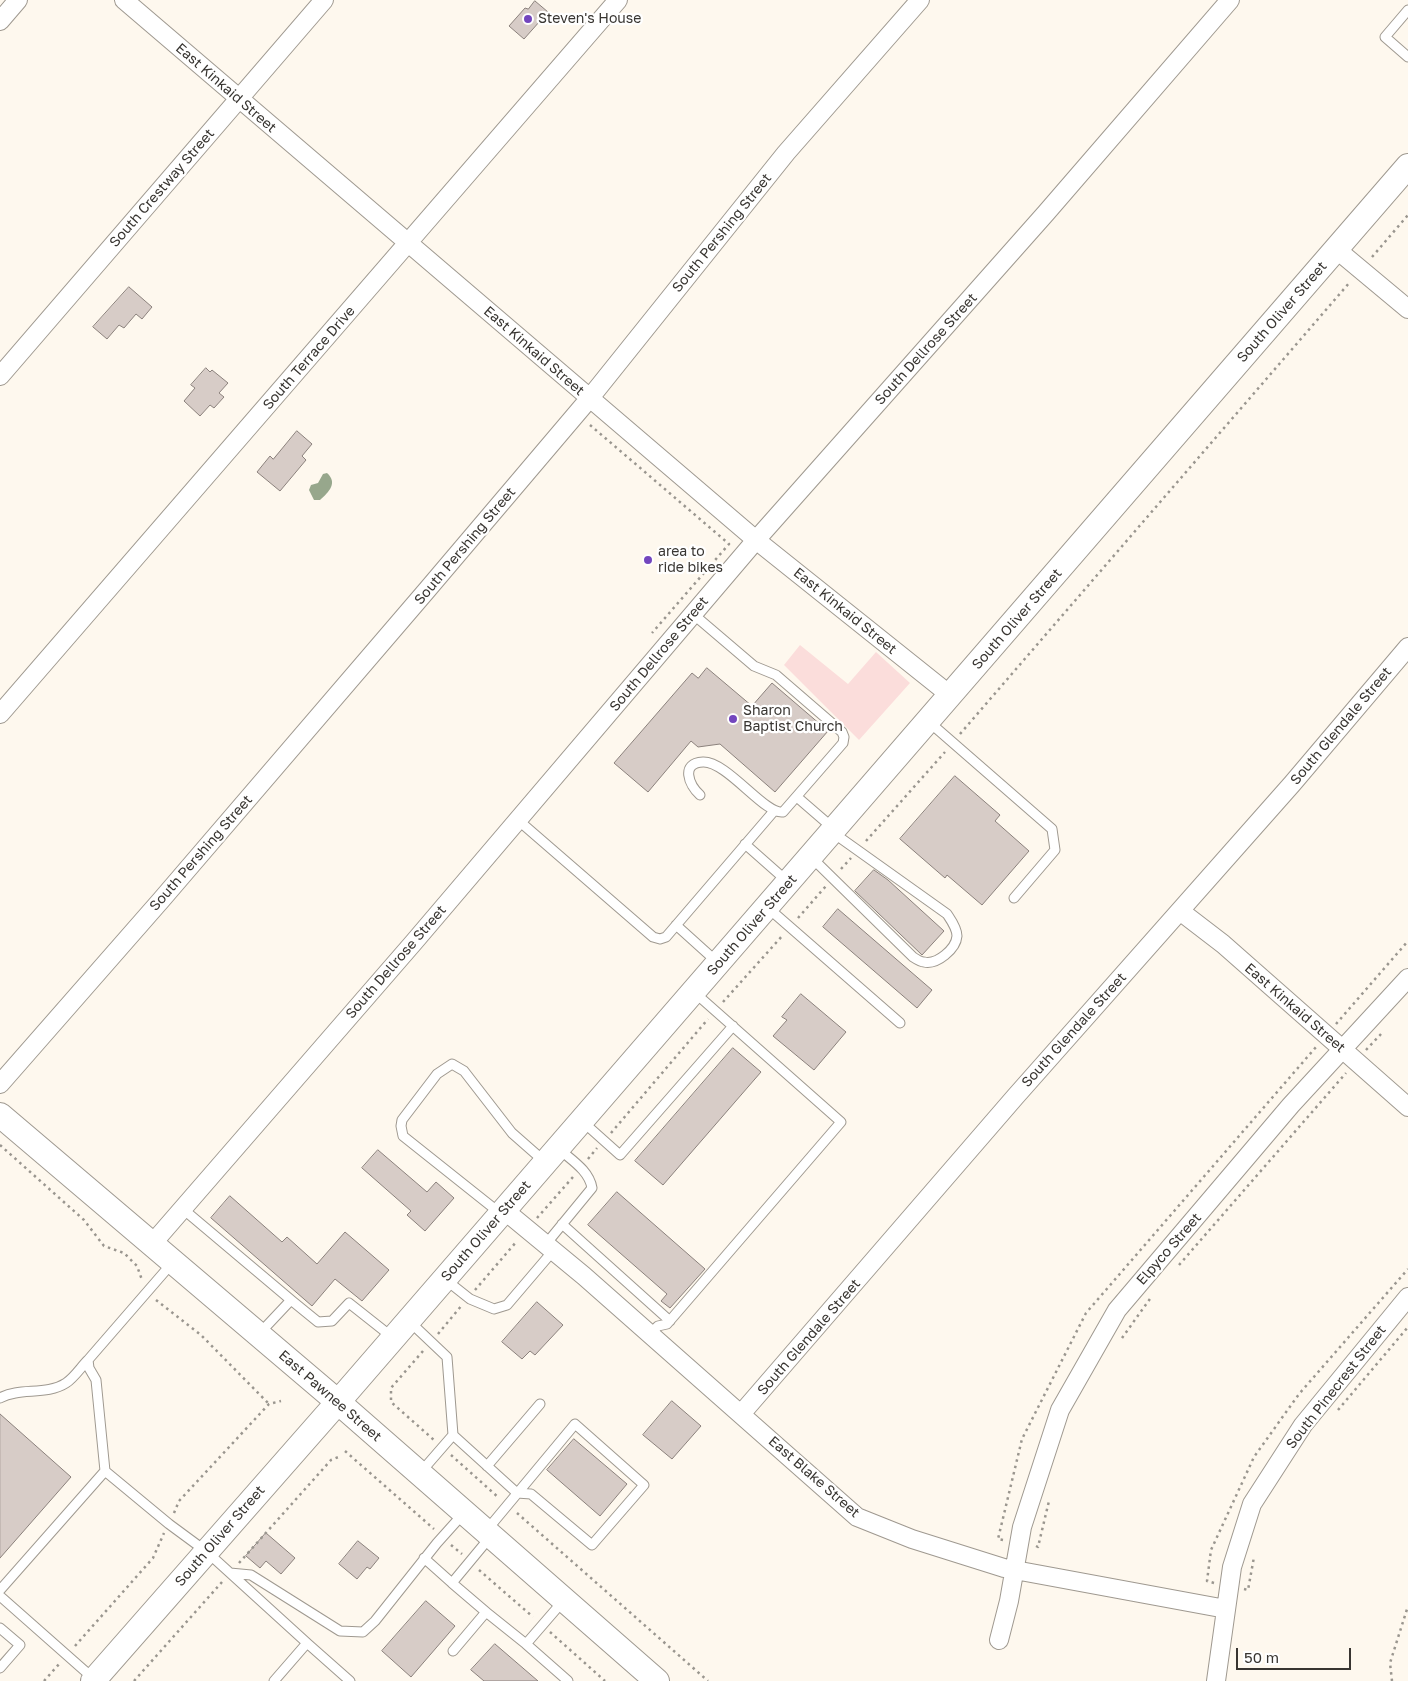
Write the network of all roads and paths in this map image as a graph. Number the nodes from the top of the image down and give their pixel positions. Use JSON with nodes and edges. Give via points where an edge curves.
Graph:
{"nodes":[{"id":1,"x":18,"y":0,"type":"edge"},
{"id":2,"x":124,"y":0,"type":"edge"},
{"id":3,"x":324,"y":0,"type":"edge"},
{"id":4,"x":618,"y":0,"type":"edge"},
{"id":5,"x":920,"y":0,"type":"edge"},
{"id":6,"x":1230,"y":0,"type":"edge"},
{"id":7,"x":1407,"y":13,"type":"edge"},
{"id":8,"x":0,"y":21,"type":"edge"},
{"id":9,"x":1408,"y":58,"type":"edge"},
{"id":10,"x":239,"y":99,"type":"junction"},
{"id":11,"x":1408,"y":166,"type":"edge"},
{"id":12,"x":408,"y":244,"type":"junction"},
{"id":13,"x":1336,"y":249,"type":"junction"},
{"id":14,"x":1408,"y":309,"type":"edge"},
{"id":15,"x":0,"y":376,"type":"edge"},
{"id":16,"x":589,"y":399,"type":"junction"},
{"id":17,"x":585,"y":431,"type":"dead end"},
{"id":18,"x":756,"y":540,"type":"junction"},
{"id":19,"x":693,"y":614,"type":"junction"},
{"id":20,"x":652,"y":633,"type":"dead end"},
{"id":21,"x":1408,"y":647,"type":"edge"},
{"id":22,"x":950,"y":695,"type":"junction"},
{"id":23,"x":0,"y":714,"type":"edge"},
{"id":24,"x":928,"y":721,"type":"junction"},
{"id":25,"x":700,"y":795,"type":"dead end"},
{"id":26,"x":797,"y":796,"type":"junction"},
{"id":27,"x":774,"y":811,"type":"junction"},
{"id":28,"x":518,"y":820,"type":"junction"},
{"id":29,"x":833,"y":831,"type":"junction"},
{"id":30,"x":745,"y":844,"type":"junction"},
{"id":31,"x":810,"y":857,"type":"junction"},
{"id":32,"x":789,"y":882,"type":"junction"},
{"id":33,"x":1014,"y":898,"type":"dead end"},
{"id":34,"x":767,"y":907,"type":"junction"},
{"id":35,"x":1180,"y":912,"type":"junction"},
{"id":36,"x":676,"y":925,"type":"junction"},
{"id":37,"x":718,"y":963,"type":"junction"},
{"id":38,"x":1408,"y":978,"type":"edge"},
{"id":39,"x":694,"y":992,"type":"junction"},
{"id":40,"x":900,"y":1023,"type":"dead end"},
{"id":41,"x":733,"y":1026,"type":"junction"},
{"id":42,"x":1382,"y":1032,"type":"dead end"},
{"id":43,"x":1343,"y":1050,"type":"junction"},
{"id":44,"x":1356,"y":1062,"type":"junction"},
{"id":45,"x":0,"y":1084,"type":"edge"},
{"id":46,"x":1408,"y":1107,"type":"edge"},
{"id":47,"x":0,"y":1115,"type":"edge"},
{"id":48,"x":582,"y":1121,"type":"junction"},
{"id":49,"x":0,"y":1145,"type":"edge"},
{"id":50,"x":552,"y":1156,"type":"junction"},
{"id":51,"x":183,"y":1209,"type":"junction"},
{"id":52,"x":503,"y":1212,"type":"junction"},
{"id":53,"x":562,"y":1224,"type":"junction"},
{"id":54,"x":152,"y":1244,"type":"junction"},
{"id":55,"x":549,"y":1248,"type":"junction"},
{"id":56,"x":173,"y":1262,"type":"junction"},
{"id":57,"x":1176,"y":1268,"type":"dead end"},
{"id":58,"x":445,"y":1279,"type":"junction"},
{"id":59,"x":148,"y":1290,"type":"junction"},
{"id":60,"x":1157,"y":1290,"type":"dead end"},
{"id":61,"x":1408,"y":1297,"type":"edge"},
{"id":62,"x":291,"y":1300,"type":"junction"},
{"id":63,"x":670,"y":1320,"type":"junction"},
{"id":64,"x":409,"y":1321,"type":"junction"},
{"id":65,"x":1408,"y":1327,"type":"edge"},
{"id":66,"x":650,"y":1334,"type":"junction"},
{"id":67,"x":259,"y":1335,"type":"junction"},
{"id":68,"x":393,"y":1339,"type":"junction"},
{"id":69,"x":1116,"y":1346,"type":"dead end"},
{"id":70,"x":88,"y":1360,"type":"junction"},
{"id":71,"x":0,"y":1398,"type":"edge"},
{"id":72,"x":281,"y":1401,"type":"dead end"},
{"id":73,"x":338,"y":1402,"type":"junction"},
{"id":74,"x":269,"y":1404,"type":"junction"},
{"id":75,"x":540,"y":1404,"type":"dead end"},
{"id":76,"x":741,"y":1414,"type":"junction"},
{"id":77,"x":1333,"y":1417,"type":"dead end"},
{"id":78,"x":452,"y":1435,"type":"junction"},
{"id":79,"x":487,"y":1466,"type":"junction"},
{"id":80,"x":105,"y":1471,"type":"junction"},
{"id":81,"x":420,"y":1473,"type":"junction"},
{"id":82,"x":517,"y":1493,"type":"junction"},
{"id":83,"x":1049,"y":1500,"type":"dead end"},
{"id":84,"x":464,"y":1512,"type":"junction"},
{"id":85,"x":169,"y":1524,"type":"junction"},
{"id":86,"x":489,"y":1534,"type":"junction"},
{"id":87,"x":998,"y":1540,"type":"dead end"},
{"id":88,"x":1019,"y":1544,"type":"junction"},
{"id":89,"x":1255,"y":1551,"type":"dead end"},
{"id":90,"x":207,"y":1552,"type":"junction"},
{"id":91,"x":424,"y":1558,"type":"junction"},
{"id":92,"x":1015,"y":1570,"type":"junction"},
{"id":93,"x":230,"y":1573,"type":"junction"},
{"id":94,"x":1207,"y":1582,"type":"dead end"},
{"id":95,"x":452,"y":1583,"type":"junction"},
{"id":96,"x":1229,"y":1586,"type":"junction"},
{"id":97,"x":0,"y":1590,"type":"edge"},
{"id":98,"x":0,"y":1596,"type":"edge"},
{"id":99,"x":564,"y":1600,"type":"junction"},
{"id":100,"x":1408,"y":1606,"type":"edge"},
{"id":101,"x":1226,"y":1609,"type":"junction"},
{"id":102,"x":486,"y":1612,"type":"junction"},
{"id":103,"x":0,"y":1628,"type":"edge"},
{"id":104,"x":999,"y":1640,"type":"dead end"},
{"id":105,"x":307,"y":1644,"type":"junction"},
{"id":106,"x":526,"y":1644,"type":"junction"},
{"id":107,"x":453,"y":1651,"type":"dead end"},
{"id":108,"x":67,"y":1655,"type":"junction"},
{"id":109,"x":0,"y":1668,"type":"edge"},
{"id":110,"x":93,"y":1680,"type":"edge"},
{"id":111,"x":654,"y":1680,"type":"edge"},
{"id":112,"x":44,"y":1681,"type":"edge"},
{"id":113,"x":274,"y":1681,"type":"edge"},
{"id":114,"x":350,"y":1681,"type":"edge"},
{"id":115,"x":568,"y":1681,"type":"edge"},
{"id":116,"x":1216,"y":1681,"type":"edge"},
{"id":117,"x":1392,"y":1681,"type":"edge"}],
"edges":[{"from":1,"to":8,"type":"street"},
{"from":2,"to":10,"type":"street","name":"East Kinkaid Street"},
{"from":3,"to":10,"type":"street","name":"South Crestway Street"},
{"from":4,"to":12,"type":"street","name":"South Terrace Drive"},
{"from":5,"to":16,"type":"street","name":"South Pershing Street","via":[[786,153]]},
{"from":6,"to":18,"type":"street","name":"South Dellrose Street","via":[[1034,228]]},
{"from":7,"to":9,"type":"lane","via":[[1384,38]]},
{"from":10,"to":12,"type":"street","name":"East Kinkaid Street"},
{"from":10,"to":15,"type":"street","name":"South Crestway Street"},
{"from":11,"to":13,"type":"main road","name":"South Oliver Street"},
{"from":12,"to":16,"type":"street","name":"East Kinkaid Street"},
{"from":12,"to":23,"type":"street","name":"South Terrace Drive"},
{"from":13,"to":14,"type":"street"},
{"from":13,"to":22,"type":"main road","name":"South Oliver Street"},
{"from":16,"to":18,"type":"street","name":"East Kinkaid Street"},
{"from":16,"to":45,"type":"street","name":"South Pershing Street","via":[[169,892]]},
{"from":17,"to":20,"type":"path","via":[[591,424],[729,544]]},
{"from":18,"to":19,"type":"street","name":"South Dellrose Street"},
{"from":18,"to":22,"type":"street","name":"East Kinkaid Street"},
{"from":19,"to":26,"type":"lane","via":[[754,666],[776,675],[843,734],[843,743]]},
{"from":19,"to":28,"type":"street","name":"South Dellrose Street"},
{"from":21,"to":35,"type":"street","name":"South Glendale Street"},
{"from":22,"to":24,"type":"main road","name":"South Oliver Street"},
{"from":24,"to":29,"type":"main road","name":"South Oliver Street"},
{"from":24,"to":33,"type":"lane","via":[[1052,829],[1055,850]]},
{"from":25,"to":27,"type":"lane","via":[[690,785],[689,774],[699,762],[710,762]]},
{"from":26,"to":27,"type":"lane","via":[[783,812]]},
{"from":26,"to":29,"type":"lane"},
{"from":27,"to":30,"type":"lane"},
{"from":28,"to":36,"type":"lane","via":[[653,937],[663,939]]},
{"from":28,"to":51,"type":"street","name":"South Dellrose Street"},
{"from":29,"to":31,"type":"main road","name":"South Oliver Street"},
{"from":29,"to":31,"type":"lane","via":[[947,914],[956,929],[957,937],[952,946],[934,962],[913,957]]},
{"from":30,"to":32,"type":"lane"},
{"from":30,"to":36,"type":"lane"},
{"from":31,"to":32,"type":"main road","name":"South Oliver Street"},
{"from":32,"to":34,"type":"main road","name":"South Oliver Street"},
{"from":34,"to":37,"type":"main road","name":"South Oliver Street"},
{"from":34,"to":40,"type":"lane"},
{"from":35,"to":43,"type":"street","name":"East Kinkaid Street","via":[[1223,944]]},
{"from":35,"to":76,"type":"street","name":"South Glendale Street"},
{"from":36,"to":37,"type":"lane"},
{"from":37,"to":39,"type":"main road","name":"South Oliver Street"},
{"from":38,"to":43,"type":"street","name":"Elpyco Street"},
{"from":39,"to":41,"type":"lane"},
{"from":39,"to":48,"type":"main road","name":"South Oliver Street"},
{"from":41,"to":48,"type":"lane","via":[[620,1155]]},
{"from":41,"to":63,"type":"lane","via":[[841,1122]]},
{"from":42,"to":44,"type":"path"},
{"from":43,"to":44,"type":"street","name":"East Kinkaid Street"},
{"from":43,"to":88,"type":"street","name":"Elpyco Street","via":[[1291,1106],[1117,1310],[1060,1410]]},
{"from":44,"to":46,"type":"street","name":"East Kinkaid Street"},
{"from":44,"to":57,"type":"path"},
{"from":47,"to":54,"type":"main road","name":"East Pawnee Street"},
{"from":48,"to":50,"type":"main road","name":"South Oliver Street"},
{"from":49,"to":59,"type":"path","via":[[84,1220],[104,1246],[124,1253],[136,1266]]},
{"from":50,"to":52,"type":"main road","name":"South Oliver Street"},
{"from":50,"to":52,"type":"lane","via":[[512,1133],[464,1071],[452,1064],[437,1074],[402,1120],[403,1136]]},
{"from":50,"to":53,"type":"lane","via":[[590,1179],[592,1188]]},
{"from":51,"to":54,"type":"street","name":"South Dellrose Street"},
{"from":51,"to":62,"type":"lane"},
{"from":52,"to":55,"type":"street","name":"East Blake Street"},
{"from":52,"to":58,"type":"main road","name":"South Oliver Street"},
{"from":53,"to":55,"type":"lane"},
{"from":53,"to":63,"type":"lane"},
{"from":54,"to":56,"type":"main road","name":"East Pawnee Street"},
{"from":55,"to":58,"type":"lane","via":[[507,1305],[494,1309],[470,1299]]},
{"from":55,"to":66,"type":"street","name":"East Blake Street"},
{"from":56,"to":59,"type":"lane"},
{"from":56,"to":67,"type":"main road","name":"East Pawnee Street"},
{"from":58,"to":64,"type":"main road","name":"South Oliver Street"},
{"from":59,"to":70,"type":"lane"},
{"from":59,"to":74,"type":"path","via":[[154,1299],[201,1335]]},
{"from":60,"to":69,"type":"path"},
{"from":61,"to":96,"type":"street","name":"South Pinecrest Street","via":[[1303,1426],[1252,1504]]},
{"from":62,"to":67,"type":"lane"},
{"from":62,"to":68,"type":"lane","via":[[318,1322],[332,1322],[349,1302]]},
{"from":63,"to":66,"type":"lane"},
{"from":64,"to":68,"type":"main road","name":"South Oliver Street"},
{"from":64,"to":78,"type":"lane","via":[[447,1357]]},
{"from":65,"to":77,"type":"path"},
{"from":66,"to":76,"type":"street","name":"East Blake Street"},
{"from":67,"to":73,"type":"main road","name":"East Pawnee Street"},
{"from":68,"to":73,"type":"main road","name":"South Oliver Street"},
{"from":70,"to":71,"type":"lane","via":[[68,1382],[55,1389],[9,1393]]},
{"from":70,"to":80,"type":"lane","via":[[96,1380]]},
{"from":72,"to":74,"type":"path"},
{"from":73,"to":81,"type":"main road","name":"East Pawnee Street"},
{"from":73,"to":90,"type":"main road","name":"South Oliver Street"},
{"from":74,"to":85,"type":"path","via":[[179,1501]]},
{"from":75,"to":79,"type":"lane"},
{"from":76,"to":92,"type":"street","name":"East Blake Street","via":[[857,1517],[912,1540]]},
{"from":78,"to":79,"type":"lane"},
{"from":78,"to":81,"type":"lane"},
{"from":79,"to":82,"type":"lane"},
{"from":80,"to":85,"type":"lane"},
{"from":80,"to":97,"type":"lane"},
{"from":81,"to":84,"type":"main road","name":"East Pawnee Street"},
{"from":82,"to":82,"type":"lane","via":[[531,1494],[592,1545],[644,1484],[575,1424]]},
{"from":82,"to":86,"type":"lane"},
{"from":83,"to":88,"type":"path","via":[[1038,1547]]},
{"from":84,"to":86,"type":"main road","name":"East Pawnee Street"},
{"from":84,"to":91,"type":"lane"},
{"from":85,"to":90,"type":"lane"},
{"from":85,"to":108,"type":"path","via":[[153,1558]]},
{"from":86,"to":95,"type":"lane"},
{"from":86,"to":99,"type":"main road","name":"East Pawnee Street"},
{"from":87,"to":88,"type":"path"},
{"from":88,"to":92,"type":"street","name":"Elpyco Street"},
{"from":89,"to":96,"type":"path","via":[[1248,1590]]},
{"from":90,"to":93,"type":"lane"},
{"from":90,"to":110,"type":"main road","name":"South Oliver Street"},
{"from":91,"to":93,"type":"lane","via":[[363,1632],[340,1631],[251,1575]]},
{"from":91,"to":95,"type":"lane"},
{"from":92,"to":101,"type":"street","name":"East Blake Street"},
{"from":92,"to":104,"type":"street","name":"Elpyco Street"},
{"from":93,"to":105,"type":"lane"},
{"from":94,"to":96,"type":"path"},
{"from":95,"to":102,"type":"lane"},
{"from":96,"to":101,"type":"street","name":"South Pinecrest Street"},
{"from":98,"to":108,"type":"lane"},
{"from":99,"to":106,"type":"lane"},
{"from":99,"to":111,"type":"main road","name":"East Pawnee Street"},
{"from":100,"to":117,"type":"path","via":[[1390,1663]]},
{"from":101,"to":116,"type":"street","name":"South Pinecrest Street"},
{"from":102,"to":106,"type":"lane"},
{"from":102,"to":107,"type":"lane"},
{"from":103,"to":109,"type":"lane","via":[[20,1645]]},
{"from":105,"to":113,"type":"lane"},
{"from":105,"to":114,"type":"lane"},
{"from":106,"to":115,"type":"lane"},
{"from":108,"to":110,"type":"lane"},
{"from":108,"to":112,"type":"path"}]}
